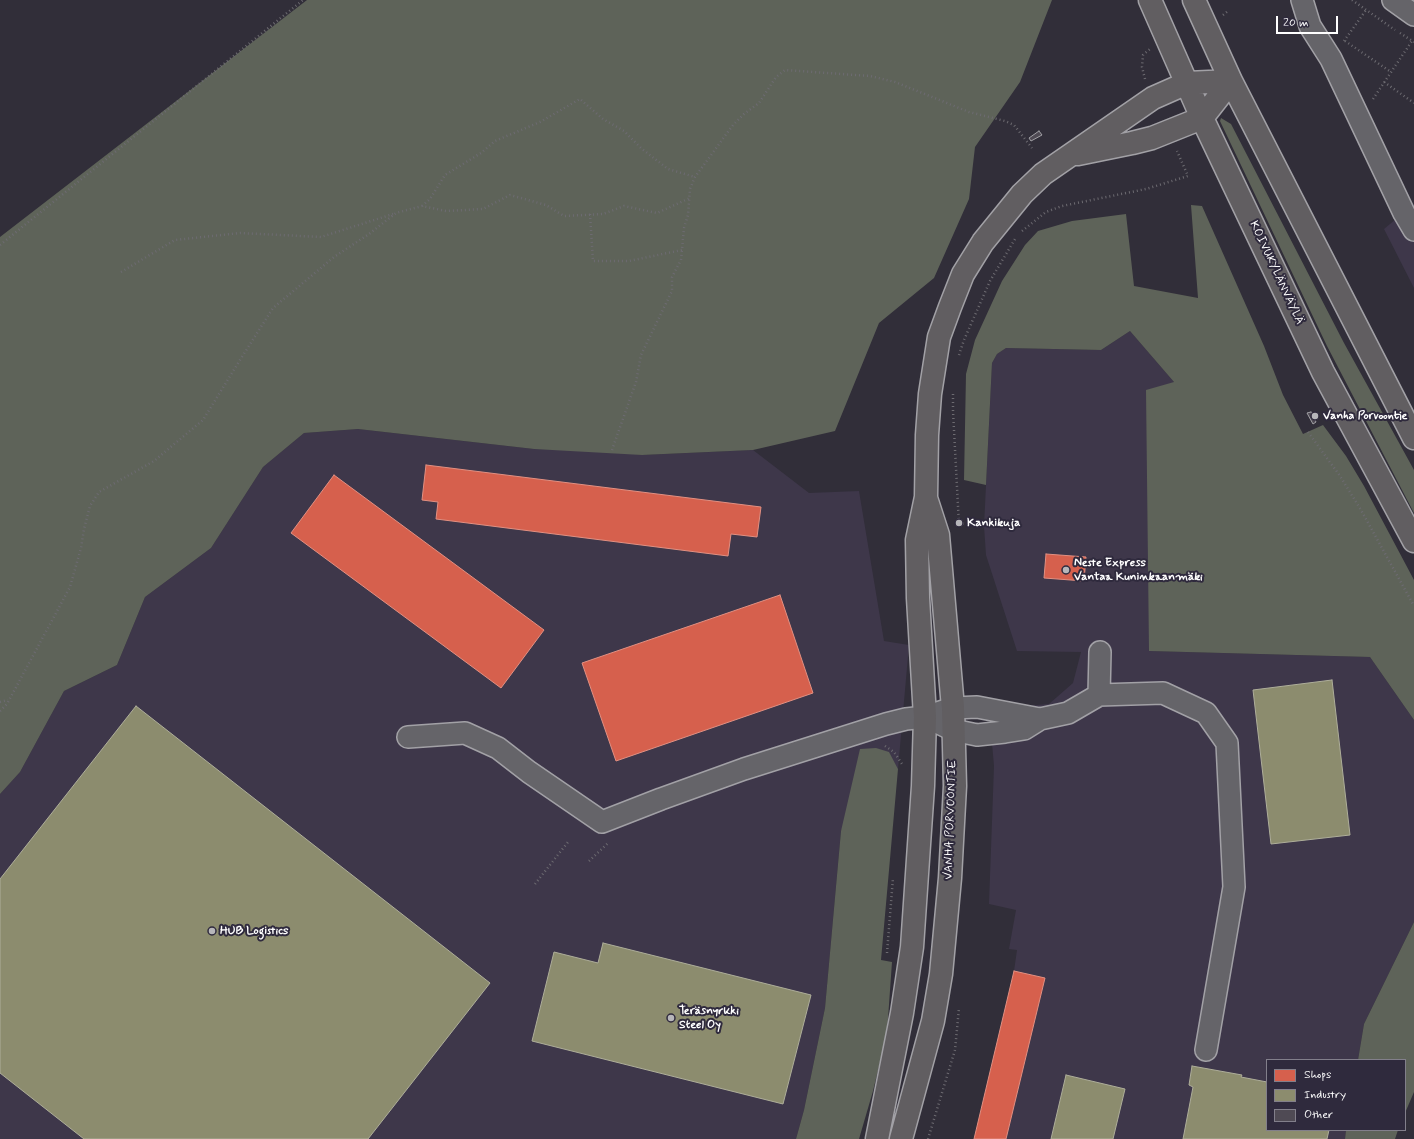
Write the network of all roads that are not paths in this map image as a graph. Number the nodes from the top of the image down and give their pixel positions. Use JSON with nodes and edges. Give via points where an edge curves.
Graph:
{"nodes":[{"id":1,"x":1150,"y":0,"type":"edge"},
{"id":2,"x":1194,"y":0,"type":"edge"},
{"id":3,"x":1302,"y":0,"type":"edge"},
{"id":4,"x":1392,"y":0,"type":"edge"},
{"id":5,"x":1414,"y":15,"type":"edge"},
{"id":6,"x":1231,"y":81,"type":"junction"},
{"id":7,"x":1187,"y":84,"type":"junction"},
{"id":8,"x":1202,"y":118,"type":"junction"},
{"id":9,"x":1069,"y":156,"type":"junction"},
{"id":10,"x":1414,"y":230,"type":"edge"},
{"id":11,"x":1414,"y":438,"type":"edge"},
{"id":12,"x":926,"y":498,"type":"junction"},
{"id":13,"x":1414,"y":541,"type":"edge"},
{"id":14,"x":1100,"y":652,"type":"dead end"},
{"id":15,"x":1099,"y":695,"type":"junction"},
{"id":16,"x":953,"y":708,"type":"junction"},
{"id":17,"x":925,"y":717,"type":"junction"},
{"id":18,"x":1040,"y":719,"type":"junction"},
{"id":19,"x":953,"y":730,"type":"junction"},
{"id":20,"x":408,"y":737,"type":"dead end"},
{"id":21,"x":1206,"y":1050,"type":"dead end"},
{"id":22,"x":877,"y":1139,"type":"edge"},
{"id":23,"x":901,"y":1139,"type":"edge"}],
"edges":[{"from":1,"to":7,"type":"main road","name":"KOIVUKYLÄNVÄYLÄ"},
{"from":2,"to":6,"type":"main road"},
{"from":3,"to":10,"type":"street","via":[[1310,26],[1331,60]]},
{"from":4,"to":5,"type":"street"},
{"from":6,"to":7,"type":"main road","name":"VANHA PORVOONTIE"},
{"from":6,"to":8,"type":"main road","name":"VANHA PORVOONTIE"},
{"from":6,"to":11,"type":"main road"},
{"from":7,"to":8,"type":"main road","name":"KOIVUKYLÄNVÄYLÄ"},
{"from":7,"to":9,"type":"main road","name":"VANHA PORVOONTIE","via":[[1153,98]]},
{"from":8,"to":9,"type":"main road","name":"VANHA PORVOONTIE","via":[[1145,139]]},
{"from":8,"to":13,"type":"main road","name":"KOIVUKYLÄNVÄYLÄ","via":[[1323,372]]},
{"from":9,"to":12,"type":"main road","name":"VANHA PORVOONTIE","via":[[1043,174],[998,222],[964,274],[950,306],[939,337],[930,394]]},
{"from":12,"to":16,"type":"main road","name":"VANHA PORVOONTIE","via":[[938,535]]},
{"from":12,"to":17,"type":"main road","name":"VANHA PORVOONTIE","via":[[917,540]]},
{"from":14,"to":15,"type":"street"},
{"from":15,"to":18,"type":"street","via":[[1068,713]]},
{"from":15,"to":21,"type":"street","via":[[1163,693],[1206,713],[1227,743],[1234,887]]},
{"from":16,"to":17,"type":"street"},
{"from":16,"to":18,"type":"street","via":[[977,707]]},
{"from":16,"to":19,"type":"main road","name":"VANHA PORVOONTIE"},
{"from":17,"to":19,"type":"street"},
{"from":17,"to":20,"type":"street","via":[[886,724],[744,769],[602,822],[498,748],[465,733]]},
{"from":17,"to":22,"type":"main road","name":"VANHA PORVOONTIE","via":[[912,947]]},
{"from":18,"to":19,"type":"street","via":[[1024,729],[1006,732],[977,735]]},
{"from":19,"to":23,"type":"main road","name":"VANHA PORVOONTIE","via":[[955,786],[941,974],[933,1021]]}]}
